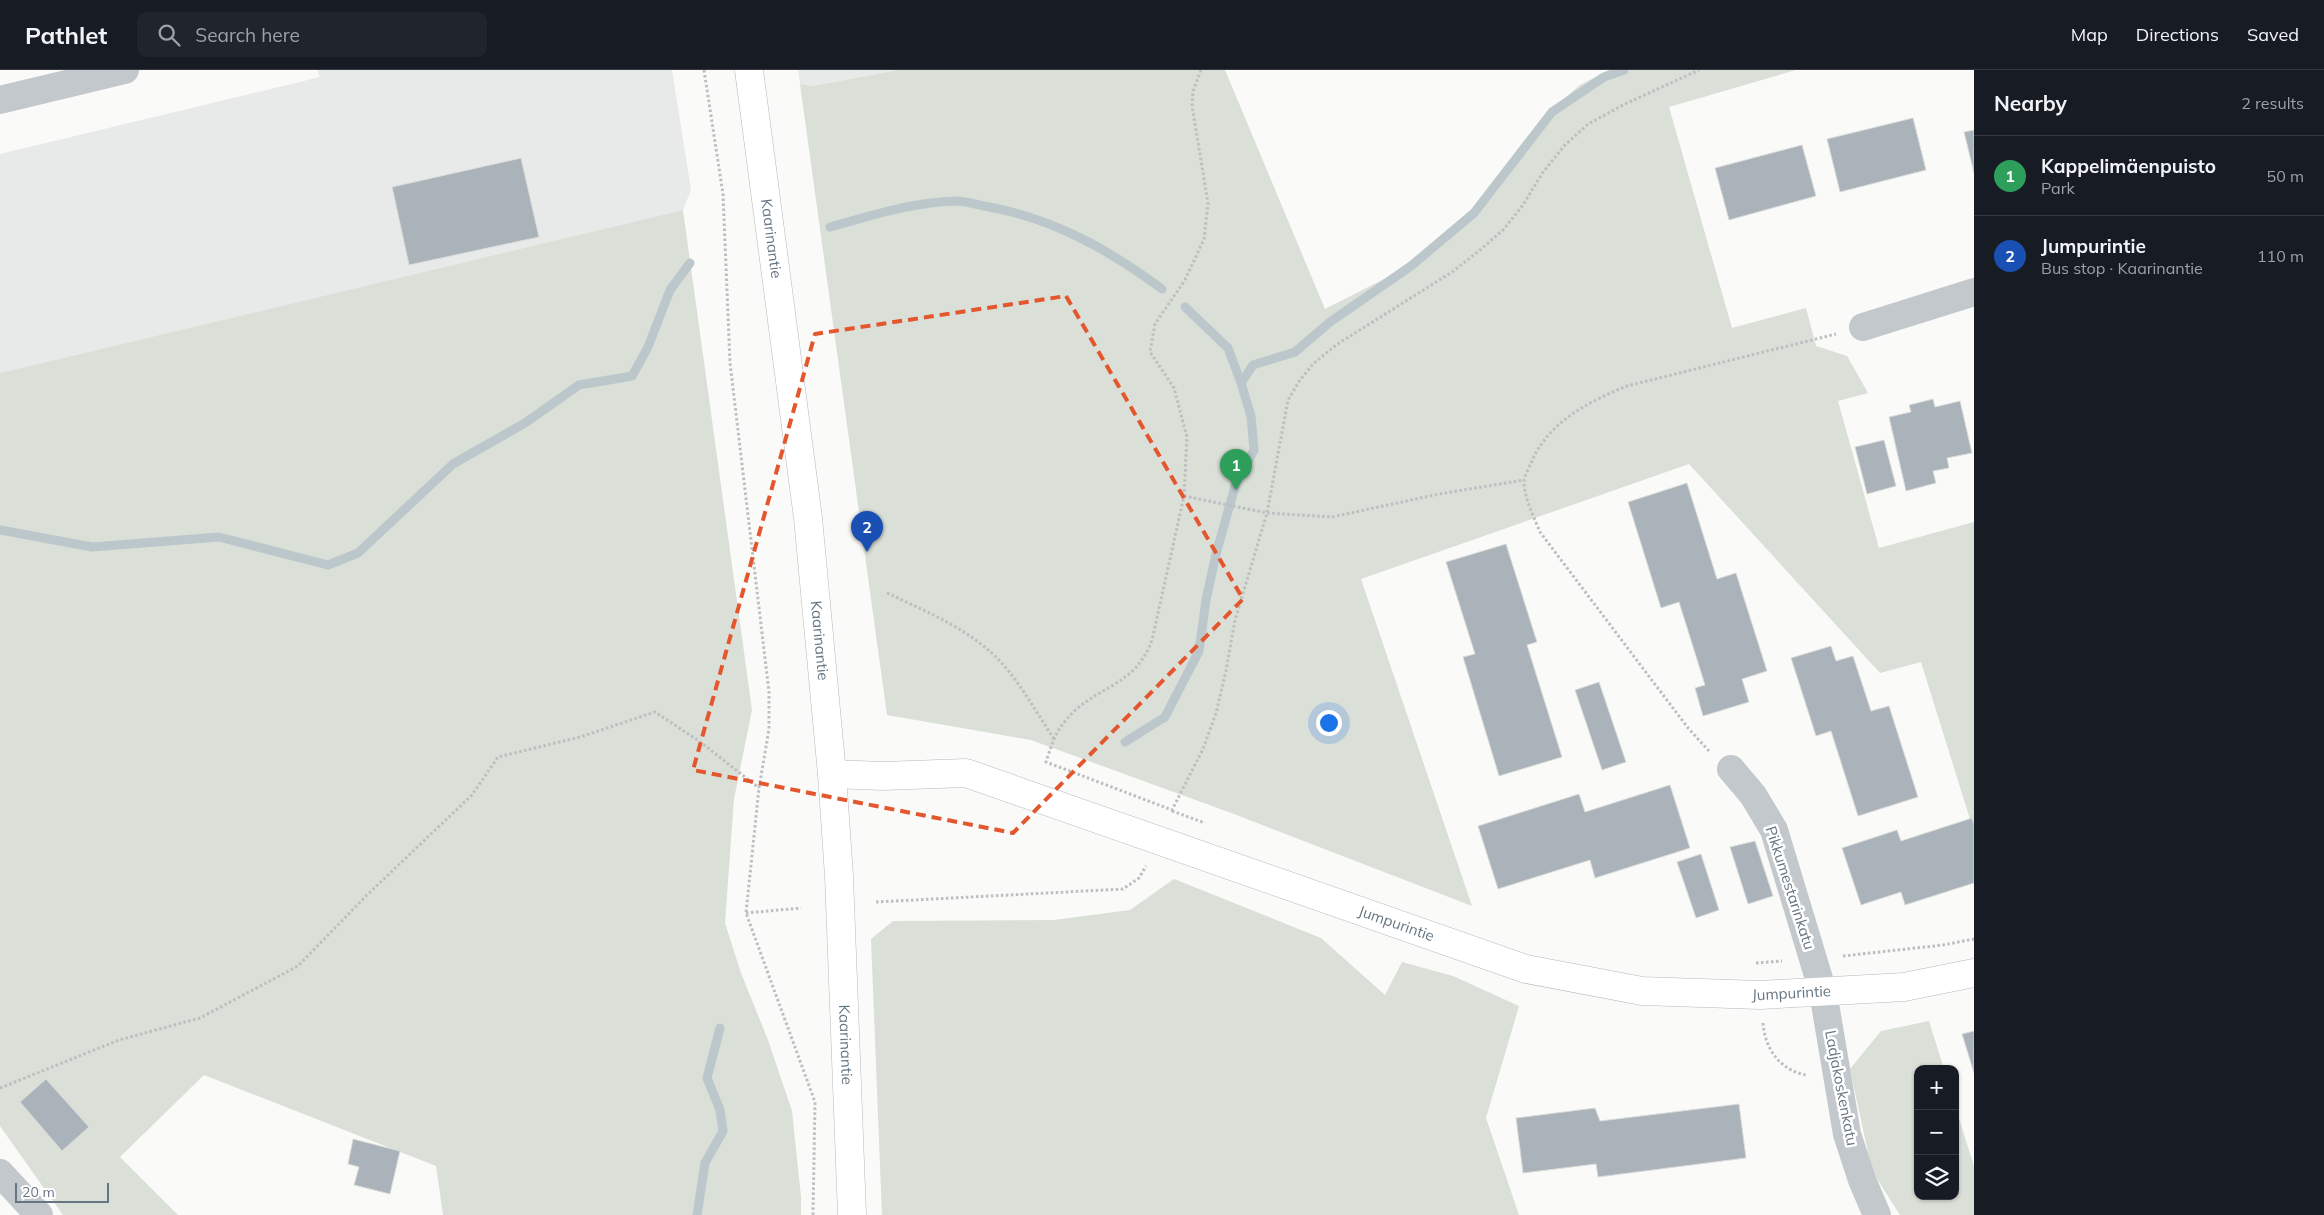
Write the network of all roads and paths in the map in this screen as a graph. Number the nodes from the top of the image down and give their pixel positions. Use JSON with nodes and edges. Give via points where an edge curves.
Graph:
{"nodes":[{"id":1,"x":125,"y":70,"type":"edge"},
{"id":2,"x":704,"y":70,"type":"edge"},
{"id":3,"x":749,"y":70,"type":"edge"},
{"id":4,"x":1201,"y":70,"type":"edge"},
{"id":5,"x":1699,"y":70,"type":"edge"},
{"id":6,"x":0,"y":100,"type":"edge"},
{"id":7,"x":1974,"y":292,"type":"edge"},
{"id":8,"x":1863,"y":327,"type":"joint"},
{"id":9,"x":1524,"y":480,"type":"junction"},
{"id":10,"x":1184,"y":496,"type":"junction"},
{"id":11,"x":1268,"y":513,"type":"junction"},
{"id":12,"x":887,"y":593,"type":"dead end"},
{"id":13,"x":1054,"y":739,"type":"junction"},
{"id":14,"x":1732,"y":769,"type":"joint"},
{"id":15,"x":832,"y":774,"type":"junction"},
{"id":16,"x":759,"y":788,"type":"junction"},
{"id":17,"x":802,"y":908,"type":"dead end"},
{"id":18,"x":746,"y":913,"type":"junction"},
{"id":19,"x":1812,"y":959,"type":"joint"},
{"id":20,"x":1756,"y":963,"type":"dead end"},
{"id":21,"x":1974,"y":973,"type":"edge"},
{"id":22,"x":1823,"y":992,"type":"junction"},
{"id":23,"x":1760,"y":995,"type":"junction"},
{"id":24,"x":1838,"y":1082,"type":"junction"},
{"id":25,"x":0,"y":1088,"type":"edge"},
{"id":26,"x":0,"y":1173,"type":"edge"},
{"id":27,"x":39,"y":1215,"type":"edge"},
{"id":28,"x":813,"y":1215,"type":"edge"},
{"id":29,"x":852,"y":1215,"type":"edge"},
{"id":30,"x":1877,"y":1215,"type":"edge"}],
"edges":[{"from":1,"to":6,"type":"street"},
{"from":2,"to":16,"type":"path","via":[[723,194],[730,363],[769,692],[769,729]]},
{"from":3,"to":15,"type":"street","name":"Kaarinantie","via":[[808,518]]},
{"from":4,"to":10,"type":"path","via":[[1193,91],[1192,106],[1208,203],[1204,239],[1185,280],[1155,324],[1150,352],[1174,388],[1187,437]]},
{"from":5,"to":11,"type":"path","via":[[1588,124],[1543,172],[1504,229],[1452,272],[1336,345],[1314,364],[1288,400]]},
{"from":7,"to":8,"type":"street"},
{"from":8,"to":9,"type":"path","via":[[1627,386],[1599,398],[1574,412],[1554,429],[1536,451]]},
{"from":9,"to":11,"type":"path","via":[[1332,517]]},
{"from":9,"to":14,"type":"path","via":[[1529,506],[1540,532],[1559,559],[1688,728]]},
{"from":10,"to":11,"type":"path"},
{"from":10,"to":13,"type":"path","via":[[1147,654],[1125,679],[1079,706],[1065,720]]},
{"from":11,"to":13,"type":"path","via":[[1235,620],[1216,713],[1203,749],[1172,810],[1046,762]]},
{"from":12,"to":13,"type":"path","via":[[968,634],[996,658]]},
{"from":14,"to":19,"type":"street","name":"Pikkumestarinkatu","via":[[1753,795],[1774,830]]},
{"from":15,"to":23,"type":"street","name":"Jumpurintie","via":[[966,773],[1526,969],[1642,991]]},
{"from":15,"to":29,"type":"street","name":"Kaarinantie"},
{"from":16,"to":18,"type":"path"},
{"from":16,"to":25,"type":"path","via":[[655,712],[580,737],[498,757],[472,795],[298,966],[200,1018],[119,1040]]},
{"from":17,"to":18,"type":"path"},
{"from":18,"to":28,"type":"path","via":[[814,1102]]},
{"from":19,"to":22,"type":"street","name":"Ladjakoskenkatu"},
{"from":20,"to":23,"type":"path"},
{"from":21,"to":22,"type":"street","name":"Jumpurintie","via":[[1904,987]]},
{"from":22,"to":23,"type":"street","name":"Jumpurintie"},
{"from":22,"to":24,"type":"street","name":"Ladjakoskenkatu"},
{"from":23,"to":24,"type":"path","via":[[1764,1033],[1771,1052],[1780,1063],[1796,1073]]},
{"from":24,"to":30,"type":"street","name":"Ladjakoskenkatu","via":[[1848,1134]]},
{"from":26,"to":27,"type":"street"}]}
